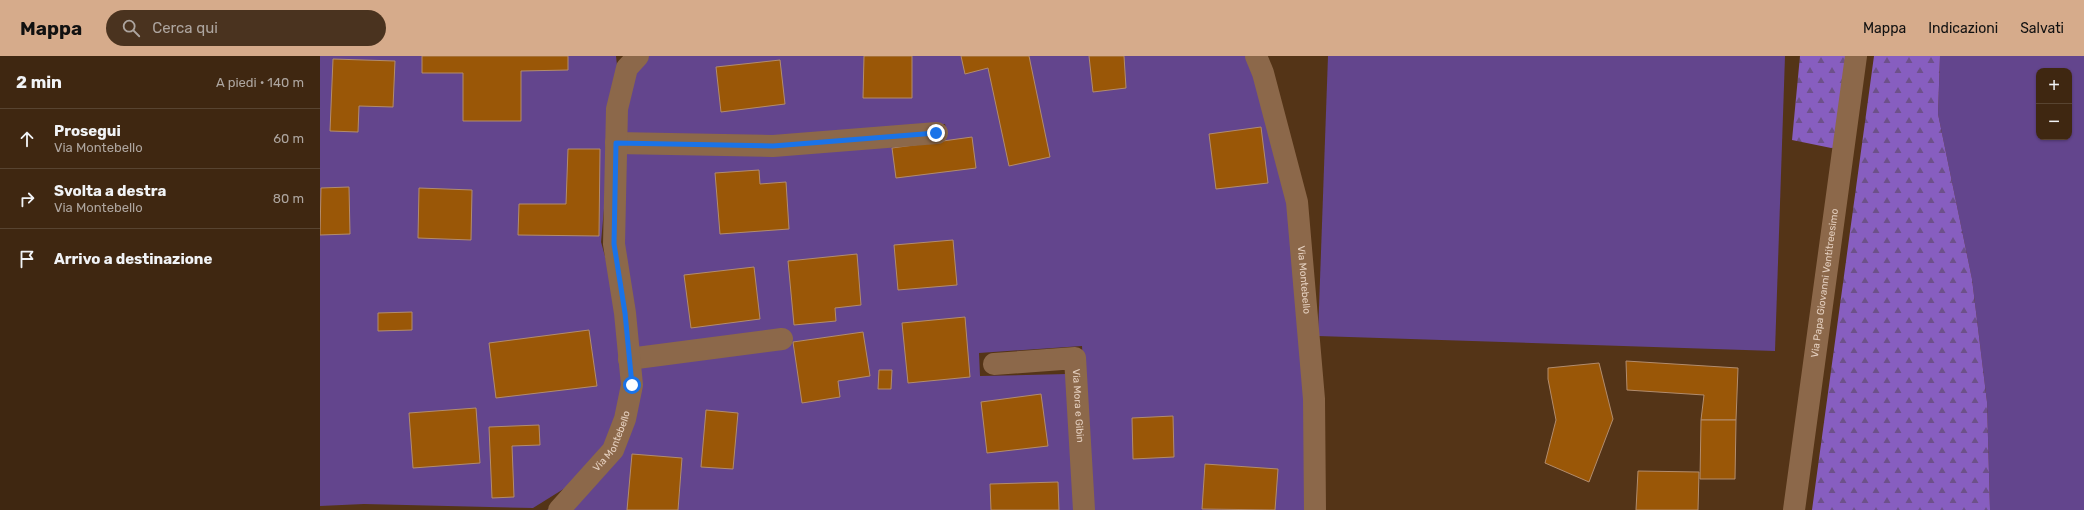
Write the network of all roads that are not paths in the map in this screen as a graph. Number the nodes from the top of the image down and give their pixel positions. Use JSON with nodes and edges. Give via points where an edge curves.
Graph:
{"nodes":[{"id":1,"x":1256,"y":56,"type":"edge"},
{"id":2,"x":1856,"y":56,"type":"edge"},
{"id":3,"x":630,"y":60,"type":"edge"},
{"id":4,"x":936,"y":133,"type":"dead end"},
{"id":5,"x":616,"y":143,"type":"junction"},
{"id":6,"x":782,"y":340,"type":"dead end"},
{"id":7,"x":629,"y":359,"type":"junction"},
{"id":8,"x":994,"y":364,"type":"dead end"},
{"id":9,"x":559,"y":510,"type":"edge"},
{"id":10,"x":1084,"y":510,"type":"edge"},
{"id":11,"x":1315,"y":510,"type":"edge"},
{"id":12,"x":1794,"y":510,"type":"edge"}],
"edges":[{"from":1,"to":11,"type":"street","name":"Via Montebello","via":[[1263,73],[1297,202],[1314,399]]},
{"from":2,"to":12,"type":"street","name":"Via Papa Giovanni Ventitreesimo"},
{"from":3,"to":5,"type":"street","name":"Via Montebello","via":[[617,109]]},
{"from":4,"to":5,"type":"street","via":[[773,146]]},
{"from":5,"to":7,"type":"street","name":"Via Montebello","via":[[614,244]]},
{"from":6,"to":7,"type":"street"},
{"from":7,"to":9,"type":"street","name":"Via Montebello","via":[[632,385],[625,419],[613,450]]},
{"from":8,"to":10,"type":"street","name":"Via Mora e Gibin","via":[[1075,358]]}]}
